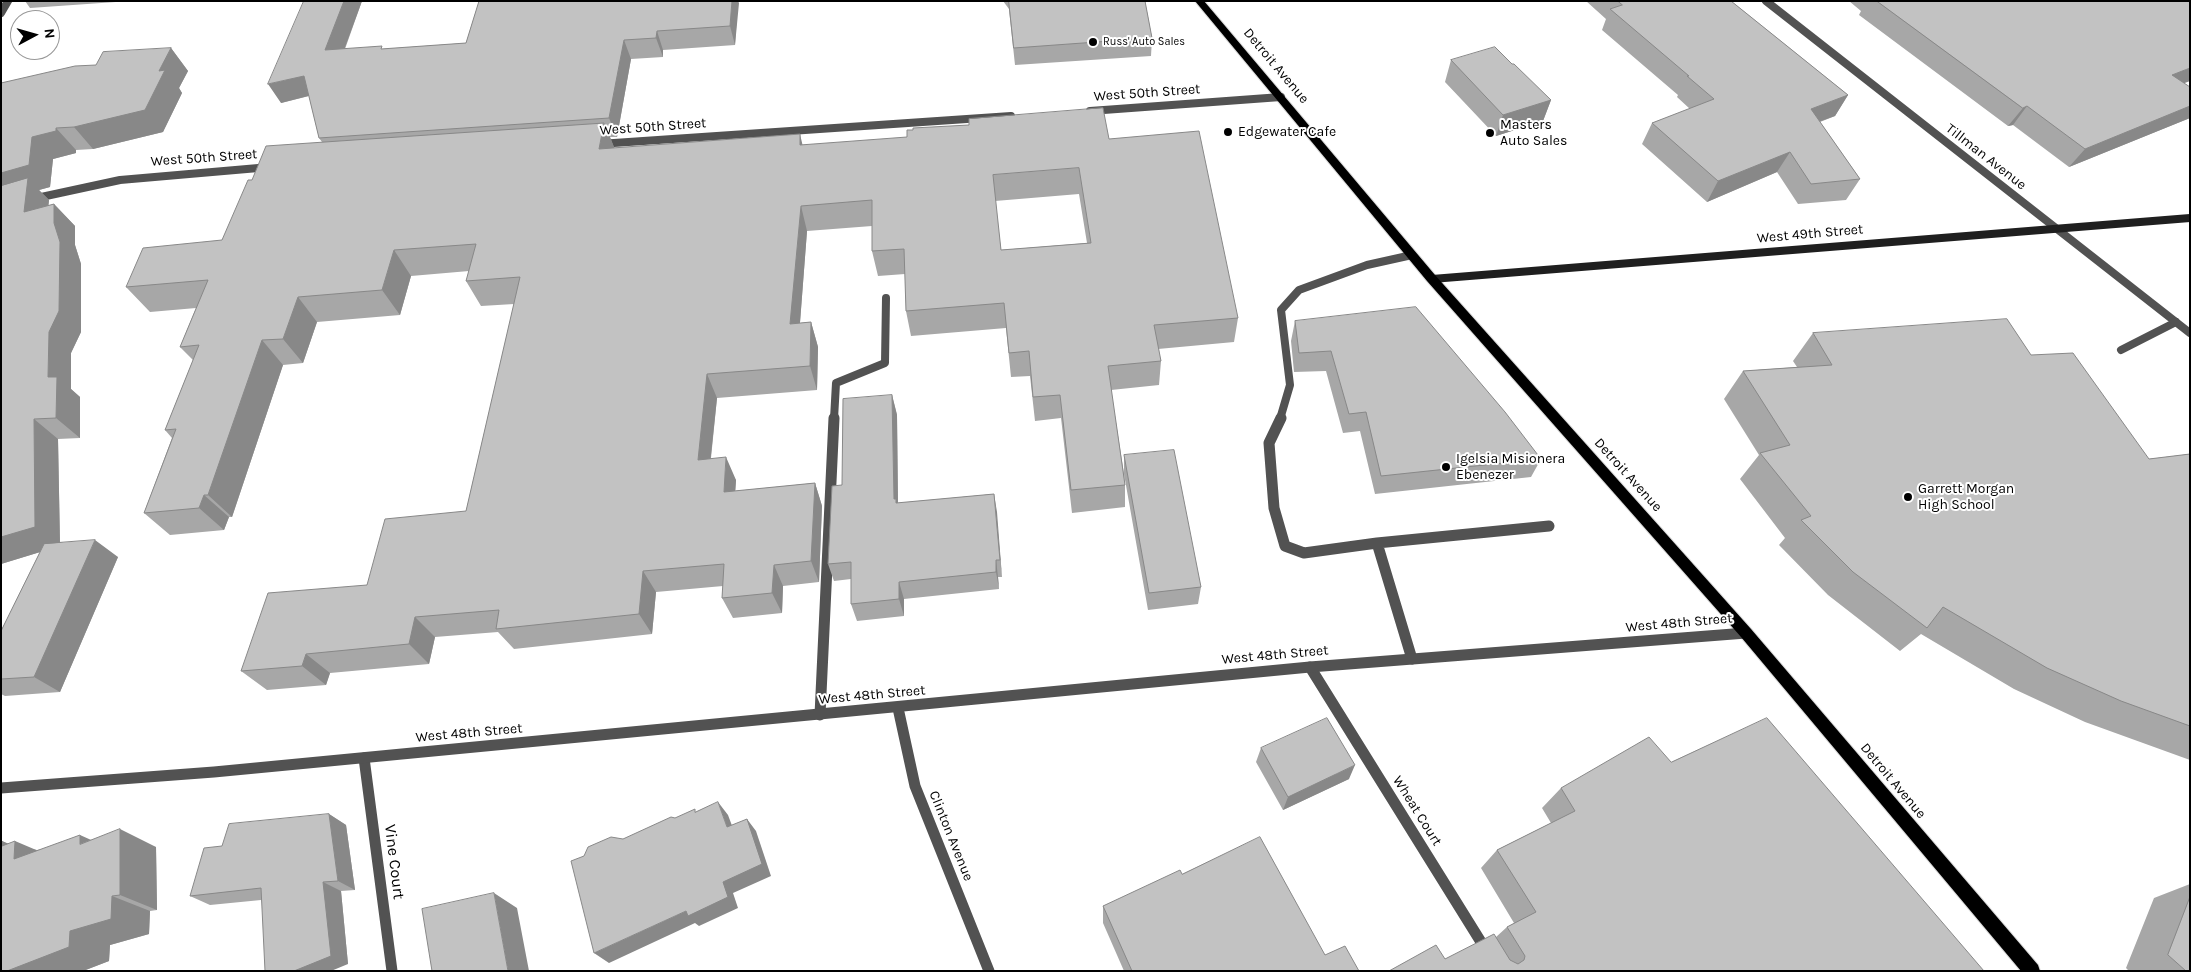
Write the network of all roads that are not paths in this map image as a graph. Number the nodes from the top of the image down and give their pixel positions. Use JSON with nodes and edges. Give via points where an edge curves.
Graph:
{"nodes":[{"id":1,"x":8,"y":1,"type":"edge"},
{"id":2,"x":1199,"y":1,"type":"edge"},
{"id":3,"x":1766,"y":1,"type":"edge"},
{"id":4,"x":1,"y":13,"type":"edge"},
{"id":5,"x":1281,"y":97,"type":"junction"},
{"id":6,"x":1085,"y":111,"type":"edge"},
{"id":7,"x":1020,"y":115,"type":"edge"},
{"id":8,"x":590,"y":145,"type":"edge"},
{"id":9,"x":284,"y":166,"type":"edge"},
{"id":10,"x":19,"y":203,"type":"edge"},
{"id":11,"x":2190,"y":218,"type":"edge"},
{"id":12,"x":2055,"y":228,"type":"junction"},
{"id":13,"x":1412,"y":255,"type":"junction"},
{"id":14,"x":1432,"y":279,"type":"junction"},
{"id":15,"x":886,"y":298,"type":"dead end"},
{"id":16,"x":2176,"y":322,"type":"junction"},
{"id":17,"x":2190,"y":333,"type":"edge"},
{"id":18,"x":2121,"y":350,"type":"dead end"},
{"id":19,"x":1549,"y":526,"type":"dead end"},
{"id":20,"x":1378,"y":543,"type":"junction"},
{"id":21,"x":1746,"y":633,"type":"junction"},
{"id":22,"x":1412,"y":659,"type":"junction"},
{"id":23,"x":1310,"y":667,"type":"junction"},
{"id":24,"x":898,"y":708,"type":"junction"},
{"id":25,"x":820,"y":715,"type":"junction"},
{"id":26,"x":364,"y":758,"type":"junction"},
{"id":27,"x":1,"y":788,"type":"edge"},
{"id":28,"x":392,"y":971,"type":"edge"},
{"id":29,"x":989,"y":971,"type":"edge"},
{"id":30,"x":1499,"y":971,"type":"edge"},
{"id":31,"x":2032,"y":971,"type":"edge"}],
"edges":[{"from":1,"to":4,"type":"street"},
{"from":2,"to":5,"type":"main road","name":"Detroit Avenue"},
{"from":3,"to":12,"type":"street","name":"Tillman Avenue"},
{"from":5,"to":6,"type":"street","name":"West 50th Street"},
{"from":5,"to":13,"type":"main road","name":"Detroit Avenue"},
{"from":7,"to":8,"type":"street","name":"West 50th Street"},
{"from":9,"to":10,"type":"street","name":"West 50th Street","via":[[136,176],[65,189]]},
{"from":11,"to":12,"type":"street","name":"West 49th Street"},
{"from":12,"to":14,"type":"street","name":"West 49th Street"},
{"from":12,"to":16,"type":"street","name":"Tillman Avenue"},
{"from":13,"to":14,"type":"main road","name":"Detroit Avenue"},
{"from":13,"to":20,"type":"street","via":[[1367,265],[1299,290],[1281,310],[1290,385],[1269,442],[1274,508],[1286,546],[1304,553]]},
{"from":14,"to":21,"type":"main road","name":"Detroit Avenue"},
{"from":15,"to":25,"type":"street","via":[[885,363],[836,383]]},
{"from":16,"to":17,"type":"street","name":"Tillman Avenue"},
{"from":16,"to":18,"type":"street"},
{"from":19,"to":20,"type":"street"},
{"from":20,"to":22,"type":"street"},
{"from":21,"to":22,"type":"street","name":"West 48th Street"},
{"from":21,"to":31,"type":"main road","name":"Detroit Avenue"},
{"from":22,"to":23,"type":"street","name":"West 48th Street"},
{"from":23,"to":24,"type":"street","name":"West 48th Street"},
{"from":23,"to":30,"type":"street","name":"Wheat Court"},
{"from":24,"to":25,"type":"street","name":"West 48th Street"},
{"from":24,"to":29,"type":"street","name":"Clinton Avenue","via":[[914,786]]},
{"from":25,"to":26,"type":"street","name":"West 48th Street"},
{"from":26,"to":27,"type":"street","name":"West 48th Street"},
{"from":26,"to":28,"type":"street","name":"Vine Court"}]}
